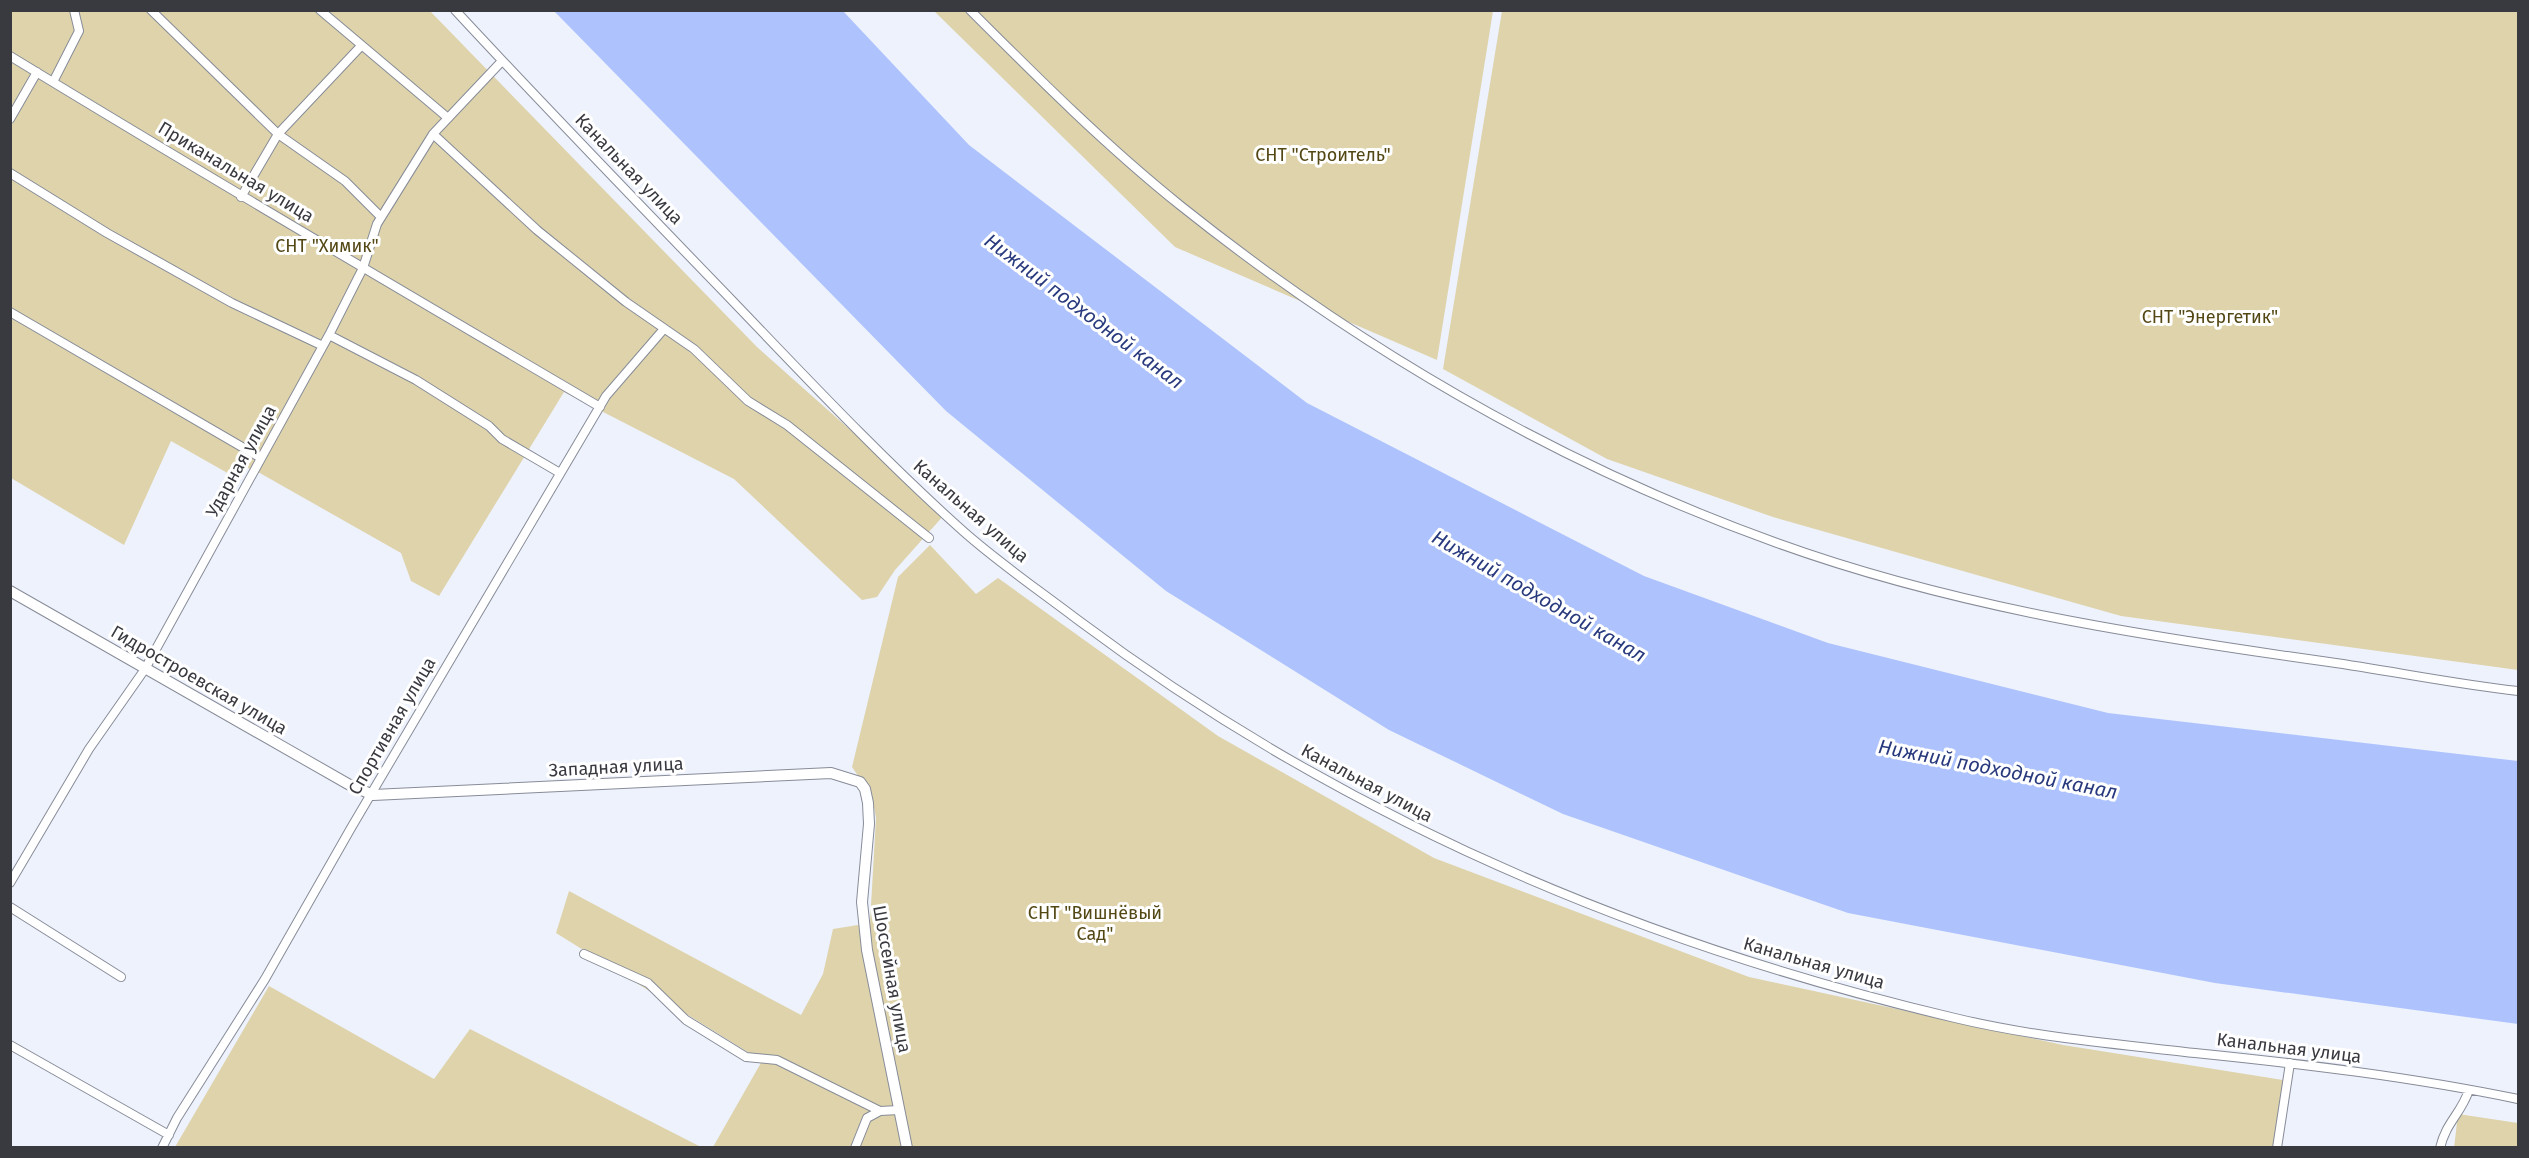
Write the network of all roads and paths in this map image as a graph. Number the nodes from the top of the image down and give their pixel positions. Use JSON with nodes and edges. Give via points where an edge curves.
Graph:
{"nodes":[{"id":1,"x":74,"y":10,"type":"edge"},
{"id":2,"x":151,"y":10,"type":"edge"},
{"id":3,"x":320,"y":10,"type":"edge"},
{"id":4,"x":455,"y":10,"type":"edge"},
{"id":5,"x":970,"y":10,"type":"edge"},
{"id":6,"x":361,"y":46,"type":"junction"},
{"id":7,"x":10,"y":56,"type":"edge"},
{"id":8,"x":502,"y":61,"type":"junction"},
{"id":9,"x":37,"y":72,"type":"junction"},
{"id":10,"x":53,"y":82,"type":"junction"},
{"id":11,"x":448,"y":118,"type":"junction"},
{"id":12,"x":10,"y":119,"type":"edge"},
{"id":13,"x":278,"y":134,"type":"junction"},
{"id":14,"x":433,"y":134,"type":"junction"},
{"id":15,"x":10,"y":173,"type":"edge"},
{"id":16,"x":241,"y":197,"type":"junction"},
{"id":17,"x":381,"y":217,"type":"junction"},
{"id":18,"x":363,"y":268,"type":"junction"},
{"id":19,"x":10,"y":312,"type":"edge"},
{"id":20,"x":663,"y":330,"type":"junction"},
{"id":21,"x":329,"y":335,"type":"junction"},
{"id":22,"x":323,"y":346,"type":"junction"},
{"id":23,"x":600,"y":406,"type":"junction"},
{"id":24,"x":261,"y":458,"type":"junction"},
{"id":25,"x":560,"y":473,"type":"junction"},
{"id":26,"x":929,"y":538,"type":"dead end"},
{"id":27,"x":10,"y":591,"type":"edge"},
{"id":28,"x":145,"y":669,"type":"junction"},
{"id":29,"x":2518,"y":691,"type":"edge"},
{"id":30,"x":860,"y":782,"type":"joint"},
{"id":31,"x":373,"y":795,"type":"junction"},
{"id":32,"x":10,"y":883,"type":"edge"},
{"id":33,"x":10,"y":907,"type":"edge"},
{"id":34,"x":584,"y":954,"type":"dead end"},
{"id":35,"x":121,"y":977,"type":"dead end"},
{"id":36,"x":10,"y":1045,"type":"edge"},
{"id":37,"x":2290,"y":1063,"type":"junction"},
{"id":38,"x":2469,"y":1090,"type":"junction"},
{"id":39,"x":2518,"y":1100,"type":"edge"},
{"id":40,"x":899,"y":1110,"type":"junction"},
{"id":41,"x":880,"y":1111,"type":"junction"},
{"id":42,"x":169,"y":1135,"type":"junction"},
{"id":43,"x":162,"y":1148,"type":"edge"},
{"id":44,"x":855,"y":1148,"type":"edge"},
{"id":45,"x":907,"y":1148,"type":"edge"},
{"id":46,"x":2277,"y":1148,"type":"edge"},
{"id":47,"x":2440,"y":1148,"type":"edge"}],
"edges":[{"from":1,"to":10,"type":"street","via":[[79,32]]},
{"from":2,"to":13,"type":"street"},
{"from":3,"to":6,"type":"street"},
{"from":4,"to":8,"type":"street","name":"Канальная улица"},
{"from":5,"to":29,"type":"street","via":[[1146,176],[1218,235],[1354,333],[1523,433],[1649,493],[1777,543],[1966,599],[2222,648]]},
{"from":6,"to":11,"type":"street"},
{"from":6,"to":13,"type":"street"},
{"from":7,"to":9,"type":"street","name":"Приканальная улица"},
{"from":8,"to":11,"type":"street","name":"Ударная улица"},
{"from":8,"to":37,"type":"street","name":"Канальная улица","via":[[834,406],[963,530],[1146,671],[1320,779],[1509,872],[1764,967],[2000,1028]]},
{"from":9,"to":10,"type":"street","name":"Приканальная улица"},
{"from":9,"to":12,"type":"street"},
{"from":10,"to":16,"type":"street","name":"Приканальная улица"},
{"from":11,"to":14,"type":"street","name":"Ударная улица"},
{"from":13,"to":16,"type":"street"},
{"from":13,"to":17,"type":"street","via":[[345,181]]},
{"from":14,"to":17,"type":"street","name":"Ударная улица"},
{"from":14,"to":20,"type":"street","via":[[537,230]]},
{"from":15,"to":22,"type":"street","via":[[232,303]]},
{"from":16,"to":18,"type":"street","name":"Приканальная улица"},
{"from":17,"to":18,"type":"street","name":"Ударная улица"},
{"from":18,"to":21,"type":"street","name":"Ударная улица"},
{"from":18,"to":23,"type":"street","name":"Приканальная улица"},
{"from":19,"to":24,"type":"street"},
{"from":20,"to":23,"type":"street","name":"Спортивная улица"},
{"from":20,"to":26,"type":"street","via":[[694,350],[748,401],[787,425]]},
{"from":21,"to":22,"type":"street","name":"Ударная улица"},
{"from":21,"to":25,"type":"street","via":[[416,380]]},
{"from":22,"to":24,"type":"street","name":"Ударная улица"},
{"from":23,"to":25,"type":"street","name":"Спортивная улица"},
{"from":24,"to":28,"type":"street","name":"Ударная улица"},
{"from":25,"to":31,"type":"street","name":"Спортивная улица"},
{"from":27,"to":28,"type":"street","name":"Гидростроевская улица"},
{"from":28,"to":31,"type":"street","name":"Гидростроевская улица"},
{"from":28,"to":32,"type":"street","name":"Ударная улица","via":[[89,749]]},
{"from":30,"to":31,"type":"street","name":"Западная улица","via":[[831,773]]},
{"from":30,"to":40,"type":"street","name":"Шоссейная улица","via":[[869,811],[862,902],[867,950]]},
{"from":31,"to":42,"type":"street","name":"Спортивная улица"},
{"from":33,"to":35,"type":"street"},
{"from":34,"to":41,"type":"street","via":[[648,983],[686,1020],[746,1057],[777,1060]]},
{"from":36,"to":42,"type":"street"},
{"from":37,"to":38,"type":"street","name":"Канальная улица"},
{"from":37,"to":46,"type":"street"},
{"from":38,"to":39,"type":"street","name":"Канальная улица"},
{"from":38,"to":47,"type":"street","via":[[2462,1108],[2445,1129]]},
{"from":40,"to":41,"type":"street"},
{"from":40,"to":45,"type":"street","name":"Шоссейная улица"},
{"from":41,"to":44,"type":"street","via":[[867,1118]]},
{"from":42,"to":43,"type":"street","name":"Спортивная улица"}]}
